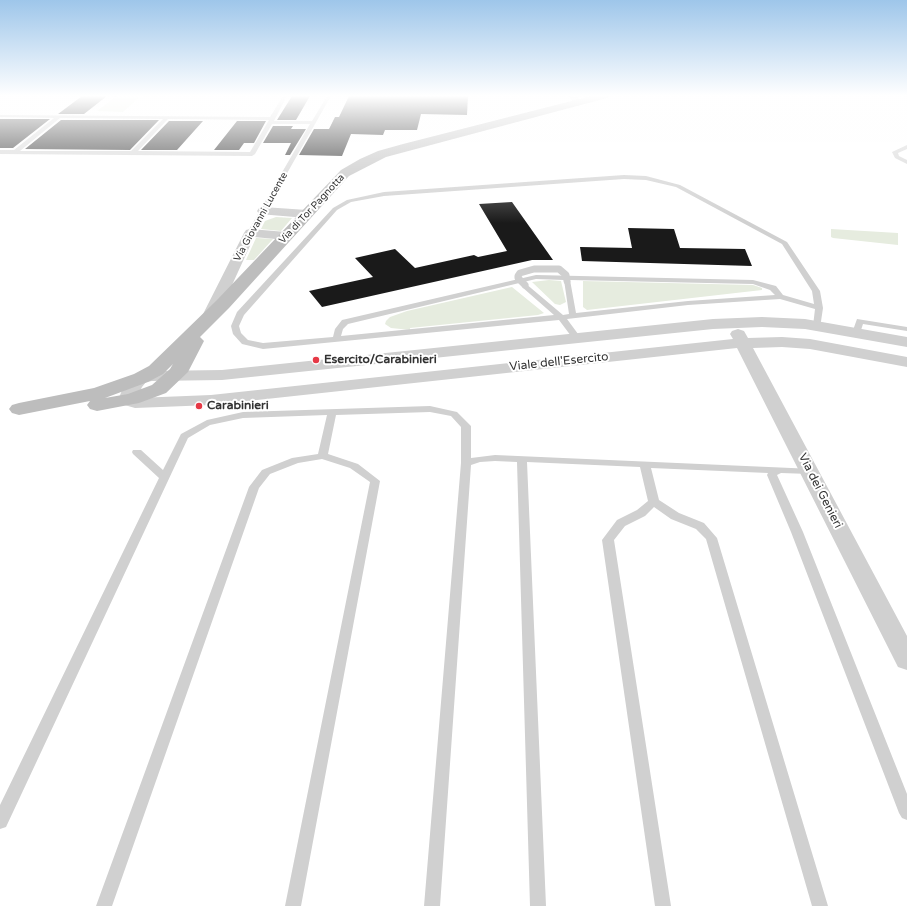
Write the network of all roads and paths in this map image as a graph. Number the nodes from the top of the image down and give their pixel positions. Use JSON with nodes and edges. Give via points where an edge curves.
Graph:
{"nodes":[{"id":1,"x":32,"y":138,"type":"edge"},
{"id":2,"x":148,"y":138,"type":"edge"},
{"id":3,"x":261,"y":138,"type":"edge"},
{"id":4,"x":305,"y":138,"type":"edge"},
{"id":5,"x":437,"y":138,"type":"edge"},
{"id":6,"x":907,"y":147,"type":"edge"},
{"id":7,"x":0,"y":152,"type":"edge"},
{"id":8,"x":14,"y":152,"type":"junction"},
{"id":9,"x":133,"y":153,"type":"junction"},
{"id":10,"x":907,"y":162,"type":"edge"},
{"id":11,"x":263,"y":211,"type":"junction"},
{"id":12,"x":307,"y":214,"type":"junction"},
{"id":13,"x":250,"y":233,"type":"junction"},
{"id":14,"x":286,"y":236,"type":"junction"},
{"id":15,"x":780,"y":297,"type":"junction"},
{"id":16,"x":818,"y":308,"type":"junction"},
{"id":17,"x":573,"y":316,"type":"junction"},
{"id":18,"x":562,"y":318,"type":"junction"},
{"id":19,"x":208,"y":320,"type":"junction"},
{"id":20,"x":731,"y":322,"type":"junction"},
{"id":21,"x":817,"y":326,"type":"junction"},
{"id":22,"x":907,"y":329,"type":"edge"},
{"id":23,"x":856,"y":333,"type":"junction"},
{"id":24,"x":578,"y":338,"type":"junction"},
{"id":25,"x":336,"y":339,"type":"junction"},
{"id":26,"x":907,"y":342,"type":"edge"},
{"id":27,"x":744,"y":343,"type":"junction"},
{"id":28,"x":907,"y":362,"type":"edge"},
{"id":29,"x":180,"y":369,"type":"junction"},
{"id":30,"x":222,"y":375,"type":"junction"},
{"id":31,"x":142,"y":378,"type":"junction"},
{"id":32,"x":127,"y":400,"type":"junction"},
{"id":33,"x":211,"y":400,"type":"junction"},
{"id":34,"x":9,"y":410,"type":"edge"},
{"id":35,"x":332,"y":412,"type":"junction"},
{"id":36,"x":137,"y":452,"type":"dead end"},
{"id":37,"x":323,"y":456,"type":"junction"},
{"id":38,"x":522,"y":460,"type":"junction"},
{"id":39,"x":466,"y":463,"type":"junction"},
{"id":40,"x":645,"y":465,"type":"junction"},
{"id":41,"x":780,"y":470,"type":"junction"},
{"id":42,"x":810,"y":471,"type":"junction"},
{"id":43,"x":164,"y":477,"type":"junction"},
{"id":44,"x":654,"y":502,"type":"junction"},
{"id":45,"x":907,"y":660,"type":"edge"},
{"id":46,"x":907,"y":813,"type":"edge"},
{"id":47,"x":0,"y":822,"type":"edge"},
{"id":48,"x":104,"y":906,"type":"edge"},
{"id":49,"x":293,"y":906,"type":"edge"},
{"id":50,"x":432,"y":906,"type":"edge"},
{"id":51,"x":538,"y":906,"type":"edge"},
{"id":52,"x":664,"y":906,"type":"edge"},
{"id":53,"x":820,"y":906,"type":"edge"}],
"edges":[{"from":1,"to":8,"type":"lane"},
{"from":2,"to":9,"type":"lane"},
{"from":3,"to":9,"type":"lane","via":[[252,154]]},
{"from":4,"to":11,"type":"lane","name":"Via Giovanni Lucente"},
{"from":5,"to":12,"type":"street","name":"Via di Tor Pagnotta","via":[[375,157],[352,168]]},
{"from":6,"to":10,"type":"lane","via":[[895,152],[897,157]]},
{"from":7,"to":8,"type":"lane"},
{"from":8,"to":9,"type":"lane"},
{"from":11,"to":12,"type":"street"},
{"from":11,"to":13,"type":"lane","name":"Via Giovanni Lucente"},
{"from":12,"to":14,"type":"street","name":"Via di Tor Pagnotta"},
{"from":13,"to":14,"type":"street"},
{"from":13,"to":19,"type":"street","name":"Via Giovanni Lucente"},
{"from":14,"to":19,"type":"street","name":"Via di Tor Pagnotta"},
{"from":15,"to":16,"type":"lane"},
{"from":15,"to":17,"type":"lane","via":[[688,303]]},
{"from":15,"to":25,"type":"lane","via":[[773,288],[753,282],[536,277],[345,322],[339,329]]},
{"from":16,"to":21,"type":"lane"},
{"from":16,"to":25,"type":"lane","via":[[816,291],[785,243],[779,238],[678,186],[646,178],[624,177],[384,194],[349,201],[335,209],[240,314],[234,326],[237,334],[245,342],[263,346]]},
{"from":17,"to":18,"type":"lane"},
{"from":17,"to":18,"type":"lane","bridge":true,"via":[[566,275],[559,269],[534,269],[520,273],[518,278]]},
{"from":18,"to":24,"type":"lane"},
{"from":18,"to":25,"type":"lane"},
{"from":19,"to":29,"type":"street","name":"Via di Tor Pagnotta"},
{"from":19,"to":31,"type":"street","name":"Via di Tor Pagnotta","via":[[163,364]]},
{"from":20,"to":21,"type":"street","name":"Viale dell'Esercito"},
{"from":20,"to":24,"type":"street","name":"Viale dell'Esercito"},
{"from":20,"to":27,"type":"street","name":"Via dei Genieri"},
{"from":21,"to":23,"type":"street","name":"Viale dell'Esercito"},
{"from":22,"to":23,"type":"lane","via":[[860,321]]},
{"from":23,"to":26,"type":"street","name":"Viale dell'Esercito"},
{"from":24,"to":30,"type":"street","name":"Viale dell'Esercito"},
{"from":27,"to":28,"type":"street","name":"Viale dell'Esercito","via":[[810,344]]},
{"from":27,"to":33,"type":"street","name":"Viale dell'Esercito"},
{"from":27,"to":42,"type":"street","name":"Via dei Genieri"},
{"from":29,"to":30,"type":"street","name":"Viale dell'Esercito"},
{"from":29,"to":31,"type":"street","name":"Viale dell'Esercito"},
{"from":29,"to":32,"type":"street","name":"Via di Tor Pagnotta","via":[[156,390]]},
{"from":30,"to":33,"type":"street","via":[[224,387]]},
{"from":31,"to":32,"type":"street","via":[[132,388]]},
{"from":31,"to":34,"type":"street","name":"Via di Tor Pagnotta","via":[[99,393]]},
{"from":32,"to":33,"type":"street","name":"Viale dell'Esercito","via":[[135,403]]},
{"from":32,"to":34,"type":"street","name":"Via di Tor Pagnotta","via":[[96,406]]},
{"from":35,"to":37,"type":"lane"},
{"from":35,"to":39,"type":"lane","via":[[430,409],[454,414],[466,426]]},
{"from":35,"to":43,"type":"lane","via":[[243,415],[207,423],[184,436]]},
{"from":36,"to":43,"type":"lane"},
{"from":37,"to":48,"type":"lane","via":[[296,460],[266,472],[254,487]]},
{"from":37,"to":49,"type":"lane","via":[[354,466],[375,481]]},
{"from":38,"to":39,"type":"lane","via":[[485,458]]},
{"from":38,"to":40,"type":"lane"},
{"from":38,"to":51,"type":"lane"},
{"from":39,"to":50,"type":"lane"},
{"from":40,"to":41,"type":"lane"},
{"from":40,"to":44,"type":"lane"},
{"from":41,"to":42,"type":"lane"},
{"from":41,"to":46,"type":"lane","via":[[772,475],[797,532]]},
{"from":42,"to":45,"type":"street","name":"Via dei Genieri"},
{"from":43,"to":47,"type":"lane"},
{"from":44,"to":52,"type":"lane","via":[[642,513],[621,523],[608,540]]},
{"from":44,"to":53,"type":"lane","via":[[675,516],[700,526],[711,538]]}]}
